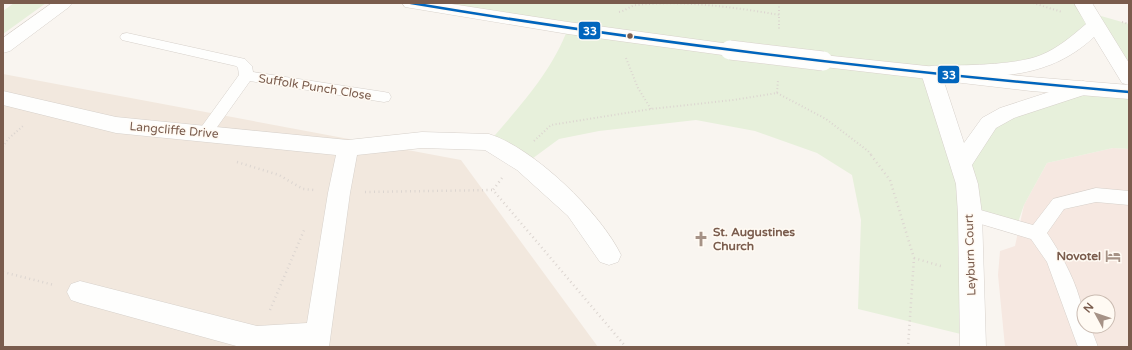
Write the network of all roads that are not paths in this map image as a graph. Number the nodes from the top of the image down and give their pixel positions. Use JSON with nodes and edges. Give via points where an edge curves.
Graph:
{"nodes":[{"id":1,"x":63,"y":3,"type":"edge"},
{"id":2,"x":411,"y":3,"type":"edge"},
{"id":3,"x":1083,"y":3,"type":"edge"},
{"id":4,"x":1096,"y":25,"type":"junction"},
{"id":5,"x":127,"y":37,"type":"dead end"},
{"id":6,"x":3,"y":47,"type":"edge"},
{"id":7,"x":931,"y":73,"type":"junction"},
{"id":8,"x":246,"y":76,"type":"junction"},
{"id":9,"x":1129,"y":78,"type":"edge"},
{"id":10,"x":1083,"y":88,"type":"junction"},
{"id":11,"x":1129,"y":92,"type":"edge"},
{"id":12,"x":384,"y":97,"type":"dead end"},
{"id":13,"x":3,"y":98,"type":"edge"},
{"id":14,"x":205,"y":133,"type":"junction"},
{"id":15,"x":348,"y":148,"type":"junction"},
{"id":16,"x":961,"y":164,"type":"junction"},
{"id":17,"x":1129,"y":198,"type":"edge"},
{"id":18,"x":970,"y":214,"type":"junction"},
{"id":19,"x":1037,"y":233,"type":"junction"},
{"id":20,"x":609,"y":255,"type":"dead end"},
{"id":21,"x":80,"y":292,"type":"road end"},
{"id":22,"x":317,"y":341,"type":"edge"},
{"id":23,"x":974,"y":347,"type":"edge"},
{"id":24,"x":1088,"y":347,"type":"edge"}],
"edges":[{"from":1,"to":6,"type":"street"},
{"from":2,"to":7,"type":"street","bridge":true,"via":[[730,50]]},
{"from":3,"to":4,"type":"street"},
{"from":4,"to":7,"type":"street","via":[[1075,44],[1045,61],[1006,69]]},
{"from":4,"to":9,"type":"street"},
{"from":5,"to":8,"type":"lane","name":"Suffolk Punch Close","via":[[240,62],[246,70]]},
{"from":7,"to":10,"type":"street"},
{"from":7,"to":16,"type":"street","name":"Leyburn Court"},
{"from":8,"to":12,"type":"lane","name":"Suffolk Punch Close"},
{"from":8,"to":14,"type":"lane","name":"Suffolk Punch Close"},
{"from":10,"to":11,"type":"street"},
{"from":10,"to":16,"type":"street","via":[[1007,113],[989,123]]},
{"from":13,"to":14,"type":"street","name":"Langcliffe Drive","via":[[116,125]]},
{"from":14,"to":15,"type":"street","name":"Langcliffe Drive"},
{"from":15,"to":20,"type":"street","name":"Langcliffe Drive","via":[[422,140],[489,142],[517,158],[576,208]]},
{"from":15,"to":22,"type":"street"},
{"from":16,"to":18,"type":"street","name":"Leyburn Court","via":[[967,184]]},
{"from":17,"to":19,"type":"lane","via":[[1096,194],[1059,204]]},
{"from":18,"to":19,"type":"lane"},
{"from":18,"to":23,"type":"street","name":"Leyburn Court"},
{"from":19,"to":24,"type":"lane","via":[[1055,259]]},
{"from":21,"to":22,"type":"street","via":[[257,339]]}]}
